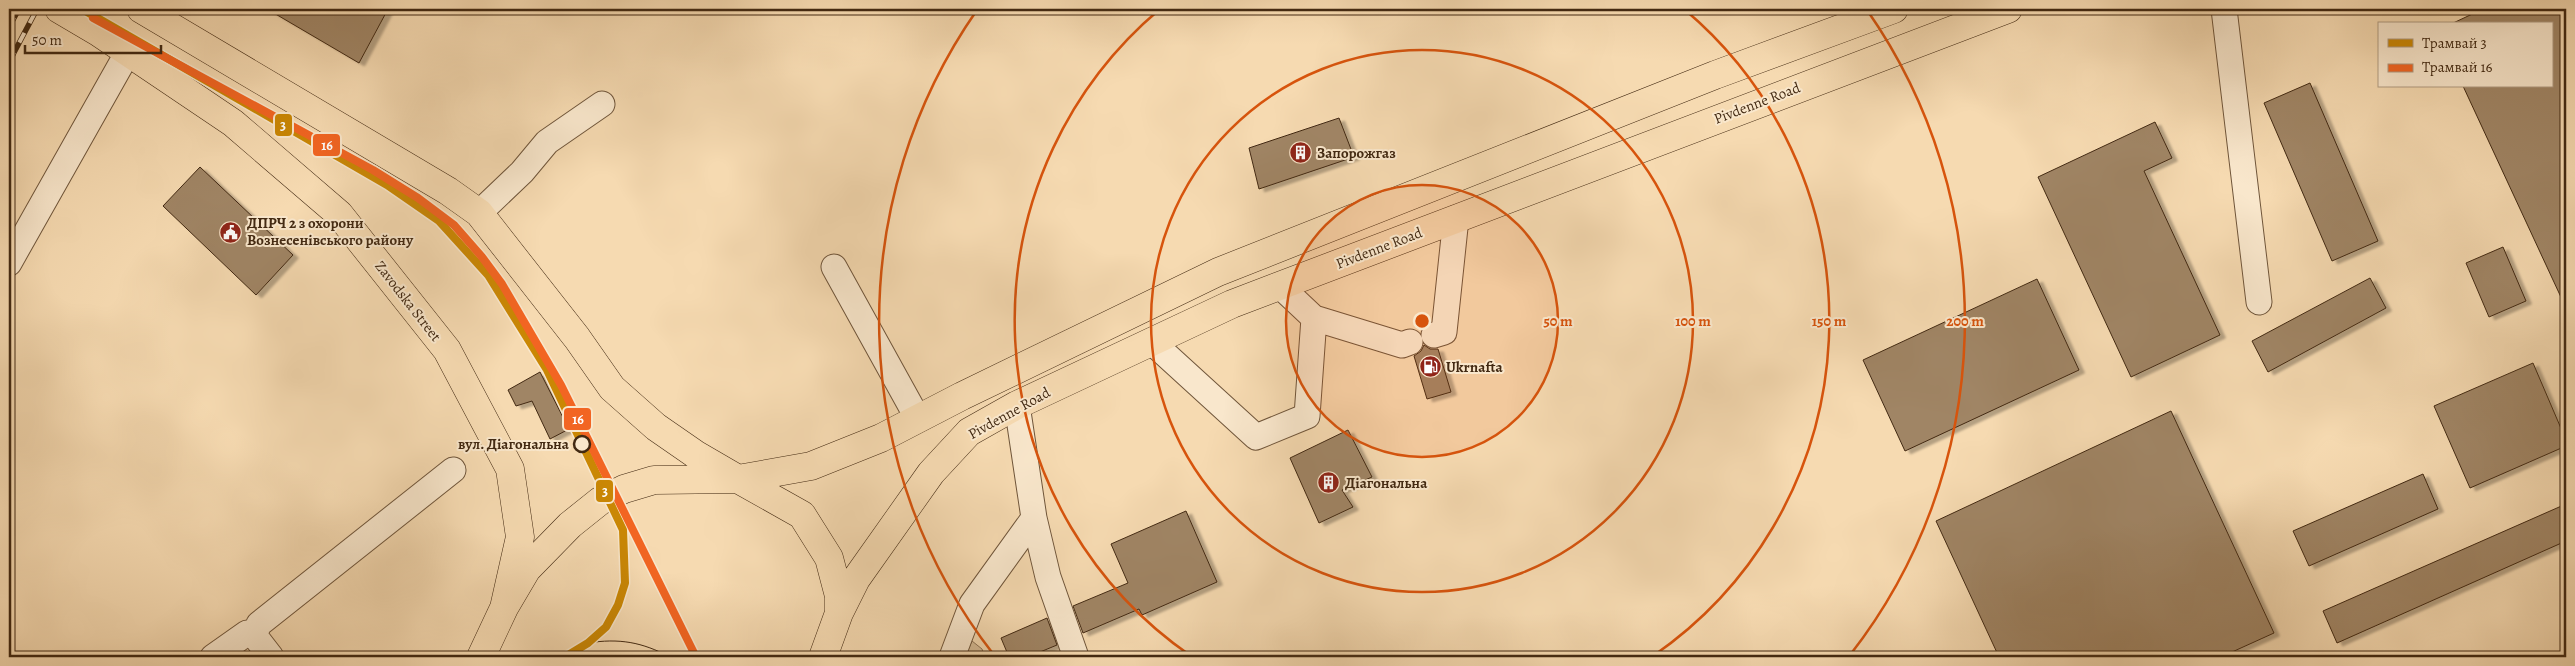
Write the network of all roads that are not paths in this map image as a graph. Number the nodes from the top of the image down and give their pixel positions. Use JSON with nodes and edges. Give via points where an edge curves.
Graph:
{"nodes":[{"id":1,"x":59,"y":9,"type":"edge"},
{"id":2,"x":141,"y":9,"type":"edge"},
{"id":3,"x":1894,"y":9,"type":"edge"},
{"id":4,"x":2008,"y":9,"type":"edge"},
{"id":5,"x":2224,"y":9,"type":"edge"},
{"id":6,"x":128,"y":52,"type":"junction"},
{"id":7,"x":1715,"y":76,"type":"junction"},
{"id":8,"x":602,"y":104,"type":"dead end"},
{"id":9,"x":1727,"y":115,"type":"junction"},
{"id":10,"x":479,"y":213,"type":"junction"},
{"id":11,"x":1456,"y":218,"type":"junction"},
{"id":12,"x":9,"y":263,"type":"edge"},
{"id":13,"x":834,"y":267,"type":"dead end"},
{"id":14,"x":1280,"y":286,"type":"junction"},
{"id":15,"x":2259,"y":302,"type":"dead end"},
{"id":16,"x":1314,"y":318,"type":"junction"},
{"id":17,"x":1434,"y":335,"type":"dead end"},
{"id":18,"x":1410,"y":342,"type":"dead end"},
{"id":19,"x":1153,"y":343,"type":"junction"},
{"id":20,"x":1017,"y":405,"type":"junction"},
{"id":21,"x":918,"y":419,"type":"junction"},
{"id":22,"x":453,"y":470,"type":"dead end"},
{"id":23,"x":738,"y":479,"type":"junction"},
{"id":24,"x":1034,"y":518,"type":"junction"},
{"id":25,"x":504,"y":608,"type":"junction"},
{"id":26,"x":839,"y":612,"type":"junction"},
{"id":27,"x":254,"y":635,"type":"junction"},
{"id":28,"x":213,"y":657,"type":"edge"},
{"id":29,"x":271,"y":657,"type":"edge"},
{"id":30,"x":481,"y":657,"type":"edge"},
{"id":31,"x":823,"y":657,"type":"edge"},
{"id":32,"x":952,"y":657,"type":"edge"},
{"id":33,"x":1076,"y":657,"type":"edge"}],
"edges":[{"from":1,"to":6,"type":"main road","name":"Zavodska Street"},
{"from":2,"to":10,"type":"main road","via":[[448,191]]},
{"from":3,"to":7,"type":"main road"},
{"from":4,"to":9,"type":"main road","name":"Pivdenne Road"},
{"from":5,"to":15,"type":"lane"},
{"from":6,"to":12,"type":"lane"},
{"from":6,"to":25,"type":"main road","name":"Zavodska Street","via":[[232,123],[339,214],[447,350],[510,469],[520,537]]},
{"from":7,"to":9,"type":"main road"},
{"from":7,"to":21,"type":"main road","via":[[1218,272]]},
{"from":8,"to":10,"type":"lane","via":[[547,142],[522,172]]},
{"from":9,"to":11,"type":"main road","name":"Pivdenne Road"},
{"from":10,"to":23,"type":"main road","via":[[612,388],[656,428]]},
{"from":11,"to":14,"type":"main road","name":"Pivdenne Road"},
{"from":11,"to":17,"type":"lane","via":[[1444,332]]},
{"from":13,"to":21,"type":"lane"},
{"from":14,"to":16,"type":"lane"},
{"from":14,"to":19,"type":"main road","name":"Pivdenne Road","via":[[1232,304]]},
{"from":16,"to":18,"type":"lane","via":[[1402,345]]},
{"from":16,"to":19,"type":"lane","via":[[1307,416],[1256,437]]},
{"from":19,"to":20,"type":"main road","name":"Pivdenne Road"},
{"from":20,"to":24,"type":"lane"},
{"from":20,"to":26,"type":"main road","name":"Pivdenne Road","via":[[968,432],[931,472],[856,579]]},
{"from":21,"to":23,"type":"main road","via":[[881,438],[811,466]]},
{"from":22,"to":27,"type":"lane","via":[[259,624]]},
{"from":23,"to":25,"type":"main road","via":[[654,480],[600,501],[527,569]]},
{"from":23,"to":26,"type":"main road","via":[[802,515],[830,558],[839,596]]},
{"from":24,"to":32,"type":"lane","via":[[972,604]]},
{"from":24,"to":33,"type":"lane","via":[[1048,577]]},
{"from":25,"to":30,"type":"main road"},
{"from":26,"to":31,"type":"main road","name":"Pivdenne Road"},
{"from":27,"to":28,"type":"lane","via":[[247,633]]},
{"from":27,"to":29,"type":"lane"}]}
